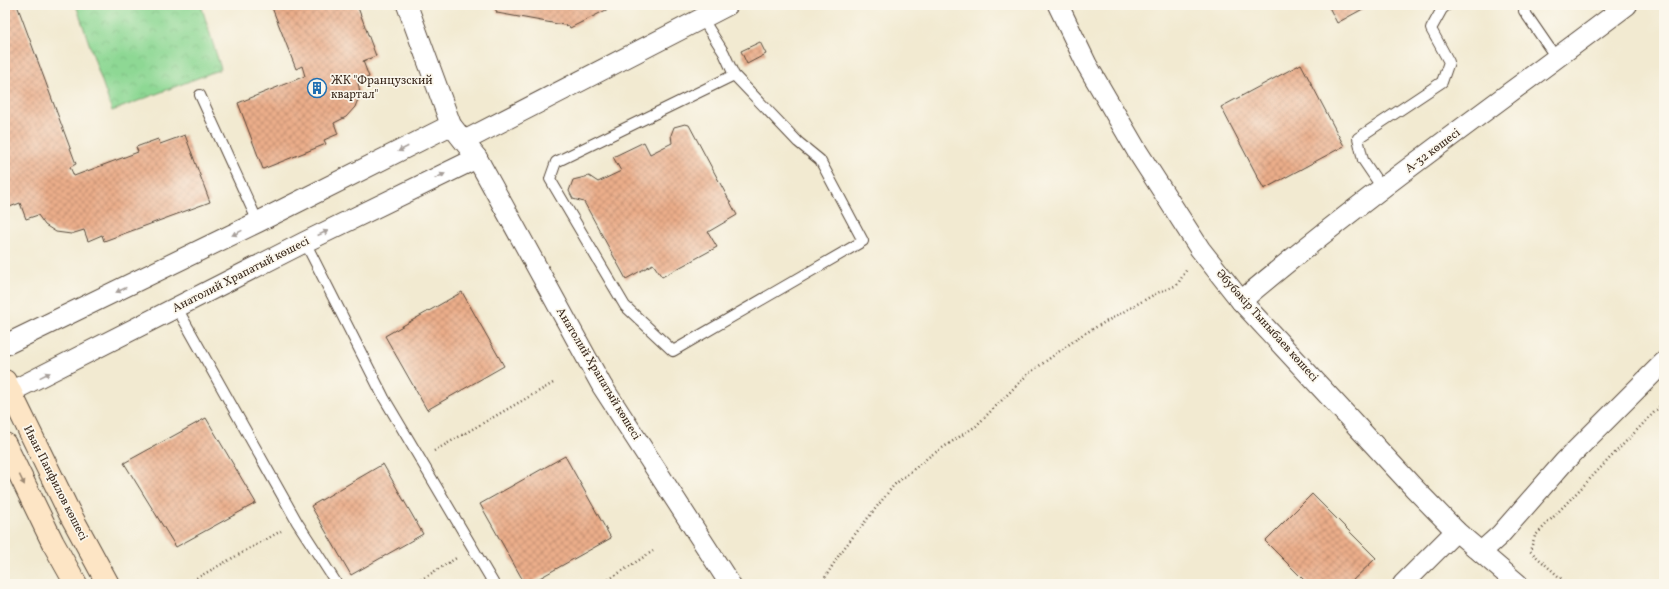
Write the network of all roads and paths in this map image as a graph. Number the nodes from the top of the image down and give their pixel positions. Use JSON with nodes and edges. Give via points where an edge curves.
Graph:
{"nodes":[{"id":1,"x":407,"y":5,"type":"edge"},
{"id":2,"x":728,"y":5,"type":"edge"},
{"id":3,"x":1058,"y":5,"type":"edge"},
{"id":4,"x":1447,"y":5,"type":"edge"},
{"id":5,"x":1627,"y":5,"type":"edge"},
{"id":6,"x":1524,"y":11,"type":"dead end"},
{"id":7,"x":702,"y":18,"type":"junction"},
{"id":8,"x":1556,"y":59,"type":"junction"},
{"id":9,"x":734,"y":75,"type":"junction"},
{"id":10,"x":200,"y":95,"type":"dead end"},
{"id":11,"x":451,"y":125,"type":"junction"},
{"id":12,"x":464,"y":141,"type":"junction"},
{"id":13,"x":477,"y":158,"type":"junction"},
{"id":14,"x":1382,"y":188,"type":"junction"},
{"id":15,"x":258,"y":222,"type":"junction"},
{"id":16,"x":305,"y":242,"type":"junction"},
{"id":17,"x":1200,"y":249,"type":"junction"},
{"id":18,"x":1242,"y":301,"type":"junction"},
{"id":19,"x":177,"y":308,"type":"junction"},
{"id":20,"x":5,"y":345,"type":"edge"},
{"id":21,"x":1664,"y":362,"type":"edge"},
{"id":22,"x":555,"y":382,"type":"dead end"},
{"id":23,"x":7,"y":389,"type":"edge"},
{"id":24,"x":1664,"y":402,"type":"edge"},
{"id":25,"x":5,"y":444,"type":"edge"},
{"id":26,"x":420,"y":459,"type":"junction"},
{"id":27,"x":297,"y":522,"type":"junction"},
{"id":28,"x":1456,"y":531,"type":"junction"},
{"id":29,"x":472,"y":548,"type":"junction"},
{"id":30,"x":653,"y":551,"type":"dead end"},
{"id":31,"x":1481,"y":552,"type":"junction"},
{"id":32,"x":76,"y":584,"type":"edge"},
{"id":33,"x":108,"y":584,"type":"edge"},
{"id":34,"x":186,"y":584,"type":"edge"},
{"id":35,"x":337,"y":584,"type":"edge"},
{"id":36,"x":414,"y":584,"type":"edge"},
{"id":37,"x":494,"y":584,"type":"edge"},
{"id":38,"x":602,"y":584,"type":"edge"},
{"id":39,"x":730,"y":584,"type":"edge"},
{"id":40,"x":821,"y":584,"type":"edge"},
{"id":41,"x":1403,"y":584,"type":"edge"},
{"id":42,"x":1518,"y":584,"type":"edge"},
{"id":43,"x":1567,"y":584,"type":"edge"}],
"edges":[{"from":1,"to":11,"type":"street","name":"Анатолий Храпатый көшесі"},
{"from":2,"to":7,"type":"street"},
{"from":3,"to":17,"type":"street","name":"Әбубәкір Тыныбаев көшесі","via":[[1087,65],[1137,151]]},
{"from":4,"to":14,"type":"lane","via":[[1431,29],[1449,62],[1442,82],[1358,138],[1362,160]]},
{"from":5,"to":8,"type":"street","name":"А-32 көшесі"},
{"from":6,"to":8,"type":"lane"},
{"from":7,"to":9,"type":"lane","via":[[724,53]]},
{"from":7,"to":12,"type":"street"},
{"from":8,"to":14,"type":"street","name":"А-32 көшесі"},
{"from":9,"to":9,"type":"lane","via":[[798,142],[820,160],[863,241],[673,351],[625,306],[550,179],[556,162]]},
{"from":10,"to":15,"type":"lane"},
{"from":11,"to":12,"type":"street","name":"Анатолий Храпатый көшесі"},
{"from":11,"to":15,"type":"street","one_way":true},
{"from":12,"to":13,"type":"street","name":"Анатолий Храпатый көшесі"},
{"from":16,"to":13,"type":"street","name":"Анатолий Храпатый көшесі","one_way":true},
{"from":13,"to":39,"type":"street","name":"Анатолий Храпатый көшесі","via":[[602,386]]},
{"from":14,"to":18,"type":"street","name":"А-32 көшесі"},
{"from":15,"to":20,"type":"street","one_way":true},
{"from":16,"to":19,"type":"street","name":"Анатолий Храпатый көшесі"},
{"from":16,"to":26,"type":"lane","via":[[384,398]]},
{"from":17,"to":18,"type":"street","name":"Әбубәкір Тыныбаев көшесі"},
{"from":17,"to":40,"type":"path","via":[[1177,285],[1157,293],[1082,335],[1028,374],[976,426],[930,456],[894,485],[841,552]]},
{"from":18,"to":28,"type":"street","name":"Әбубәкір Тыныбаев көшесі"},
{"from":23,"to":19,"type":"street","name":"Анатолий Храпатый көшесі","one_way":true},
{"from":19,"to":27,"type":"lane"},
{"from":21,"to":31,"type":"street","via":[[1564,462]]},
{"from":22,"to":26,"type":"path"},
{"from":23,"to":33,"type":"street","name":"Иван Панфилов көшесі"},
{"from":24,"to":43,"type":"path","via":[[1536,536],[1530,551]]},
{"from":25,"to":32,"type":"street","one_way":true},
{"from":26,"to":29,"type":"lane"},
{"from":27,"to":34,"type":"path"},
{"from":27,"to":35,"type":"lane"},
{"from":28,"to":31,"type":"street","name":"Әбубәкір Тыныбаев көшесі"},
{"from":28,"to":41,"type":"street"},
{"from":29,"to":36,"type":"path"},
{"from":29,"to":37,"type":"lane"},
{"from":30,"to":38,"type":"path"},
{"from":31,"to":42,"type":"street","name":"Әбубәкір Тыныбаев көшесі"}]}
